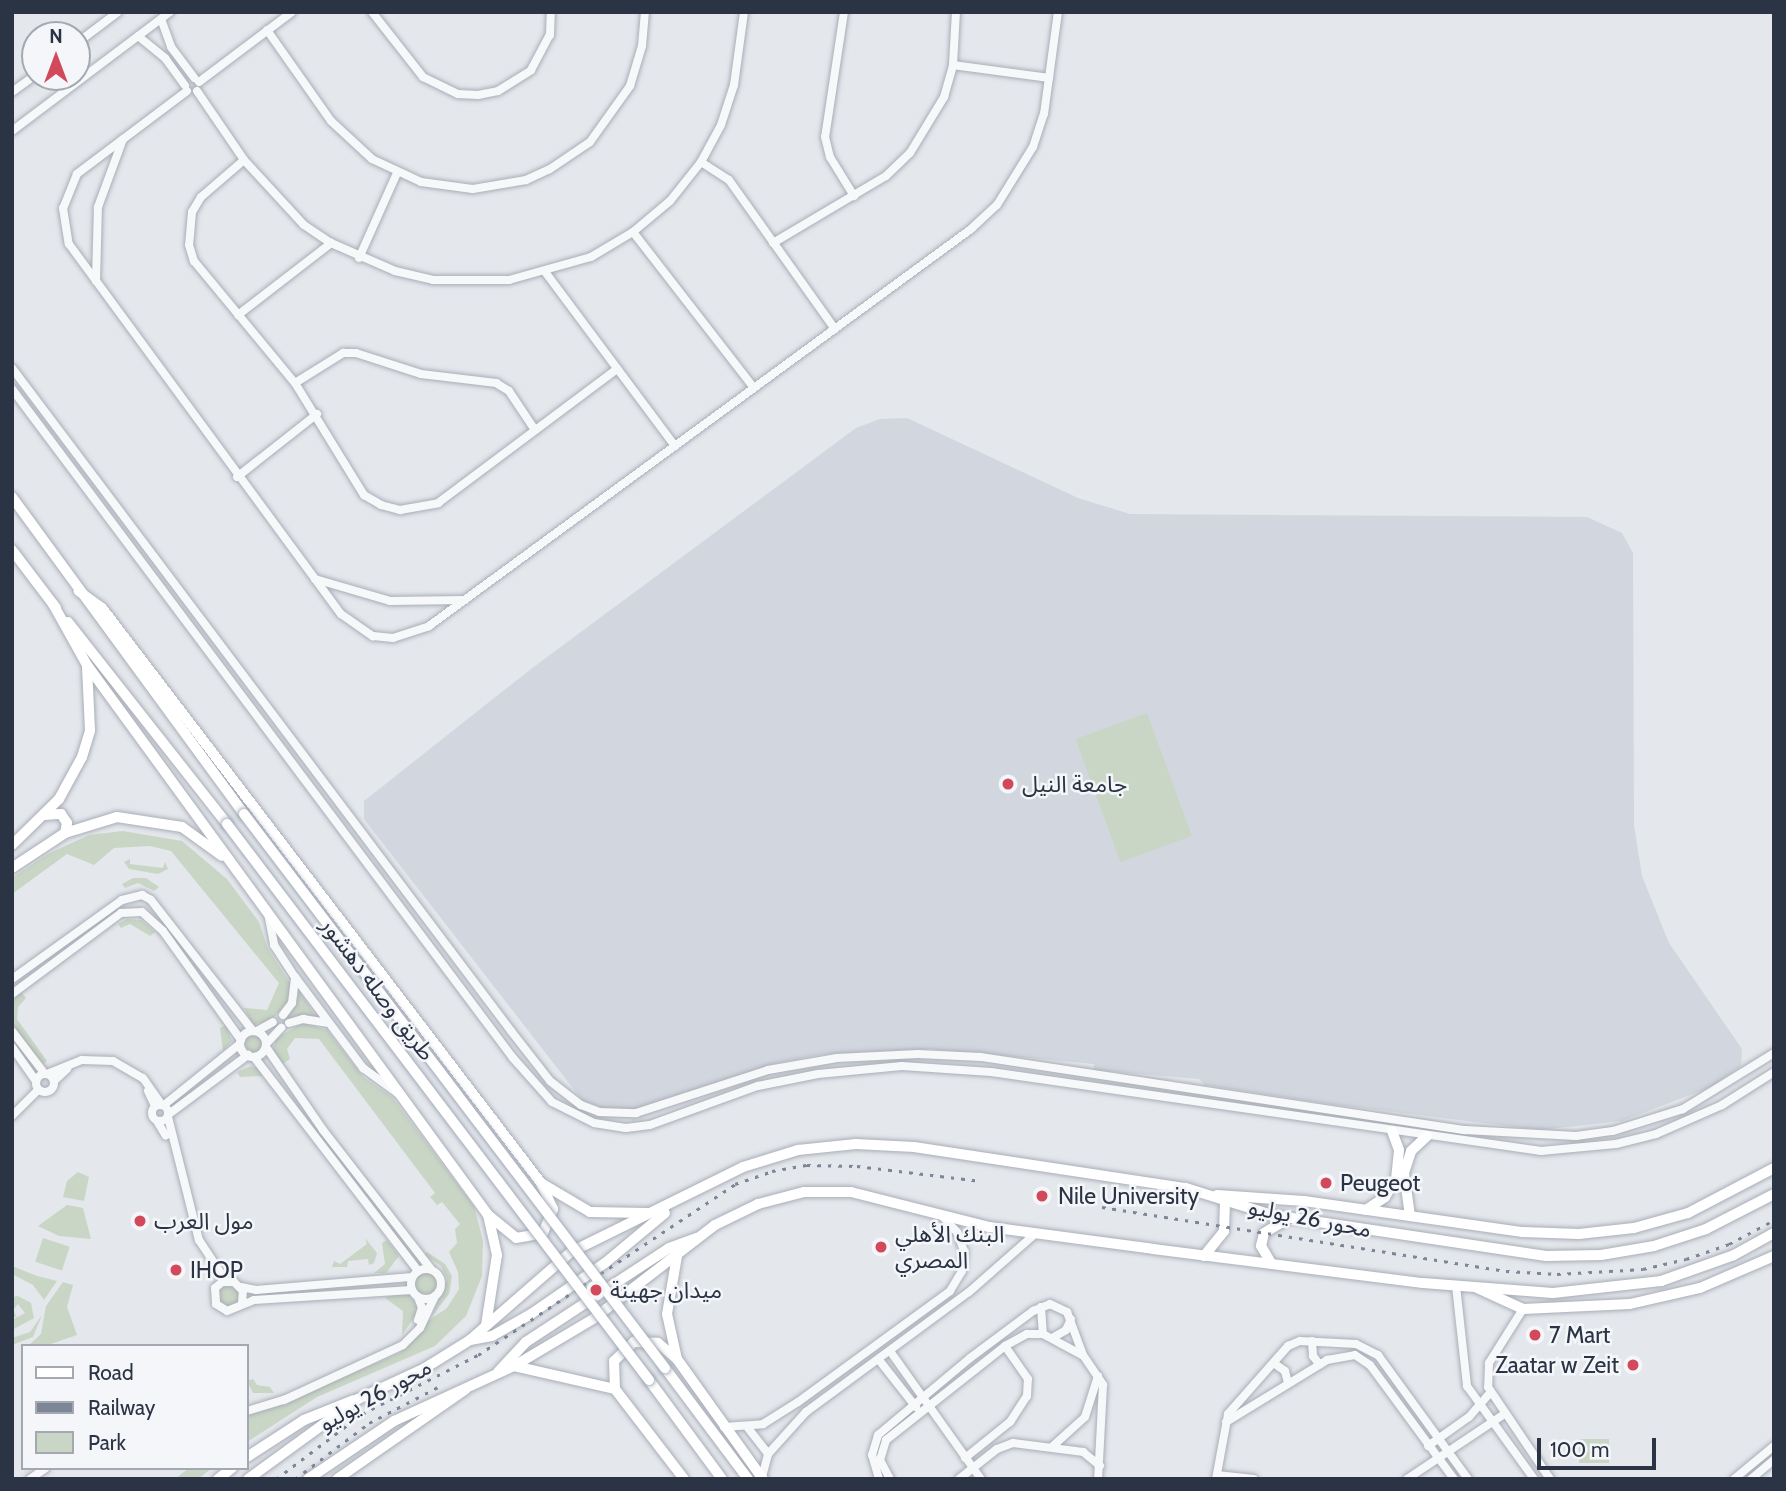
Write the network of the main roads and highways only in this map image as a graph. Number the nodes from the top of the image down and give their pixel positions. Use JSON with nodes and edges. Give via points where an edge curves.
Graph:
{"nodes":[{"id":1,"x":12,"y":497,"type":"edge"},
{"id":2,"x":12,"y":550,"type":"edge"},
{"id":3,"x":79,"y":591,"type":"junction"},
{"id":4,"x":53,"y":604,"type":"junction"},
{"id":5,"x":87,"y":665,"type":"junction"},
{"id":6,"x":46,"y":815,"type":"junction"},
{"id":7,"x":65,"y":833,"type":"junction"},
{"id":8,"x":12,"y":845,"type":"edge"},
{"id":9,"x":12,"y":868,"type":"edge"},
{"id":10,"x":239,"y":872,"type":"junction"},
{"id":11,"x":1392,"y":1131,"type":"road end"},
{"id":12,"x":1427,"y":1136,"type":"road end"},
{"id":13,"x":1774,"y":1168,"type":"edge"},
{"id":14,"x":541,"y":1183,"type":"junction"},
{"id":15,"x":1212,"y":1194,"type":"junction"},
{"id":16,"x":1774,"y":1194,"type":"edge"},
{"id":17,"x":1225,"y":1198,"type":"junction"},
{"id":18,"x":680,"y":1199,"type":"junction"},
{"id":19,"x":1366,"y":1210,"type":"junction"},
{"id":20,"x":654,"y":1213,"type":"junction"},
{"id":21,"x":488,"y":1215,"type":"junction"},
{"id":22,"x":1410,"y":1216,"type":"junction"},
{"id":23,"x":1290,"y":1217,"type":"junction"},
{"id":24,"x":1774,"y":1233,"type":"edge"},
{"id":25,"x":698,"y":1238,"type":"junction"},
{"id":26,"x":678,"y":1254,"type":"junction"},
{"id":27,"x":1204,"y":1256,"type":"junction"},
{"id":28,"x":1771,"y":1258,"type":"edge"},
{"id":29,"x":1271,"y":1264,"type":"junction"},
{"id":30,"x":1477,"y":1288,"type":"junction"},
{"id":31,"x":485,"y":1325,"type":"junction"},
{"id":32,"x":470,"y":1339,"type":"junction"},
{"id":33,"x":677,"y":1359,"type":"junction"},
{"id":34,"x":514,"y":1366,"type":"junction"},
{"id":35,"x":496,"y":1375,"type":"junction"},
{"id":36,"x":471,"y":1384,"type":"junction"},
{"id":37,"x":615,"y":1389,"type":"junction"},
{"id":38,"x":358,"y":1399,"type":"junction"},
{"id":39,"x":248,"y":1456,"type":"edge"},
{"id":40,"x":762,"y":1478,"type":"edge"},
{"id":41,"x":248,"y":1479,"type":"edge"},
{"id":42,"x":308,"y":1479,"type":"edge"},
{"id":43,"x":337,"y":1479,"type":"edge"},
{"id":44,"x":684,"y":1479,"type":"edge"},
{"id":45,"x":722,"y":1479,"type":"edge"},
{"id":46,"x":748,"y":1479,"type":"edge"}],
"edges":[{"from":1,"to":3,"type":"main road","name":"طريق وصله دهشور"},
{"from":2,"to":4,"type":"main road","name":"طريق وصله دهشور"},
{"from":3,"to":14,"type":"main road","via":[[102,608]]},
{"from":3,"to":46,"type":"main road","name":"طريق وصله دهشور","bridge":true},
{"from":4,"to":5,"type":"main road"},
{"from":4,"to":45,"type":"main road","name":"طريق وصله دهشور","bridge":true,"via":[[483,1158]]},
{"from":5,"to":6,"type":"main road","via":[[90,730],[74,777]]},
{"from":5,"to":10,"type":"main road"},
{"from":6,"to":7,"type":"main road","via":[[61,814],[67,823]]},
{"from":6,"to":8,"type":"main road"},
{"from":7,"to":9,"type":"main road"},
{"from":7,"to":10,"type":"main road","via":[[117,817],[163,821],[198,835]]},
{"from":10,"to":21,"type":"main road"},
{"from":11,"to":19,"type":"main road","via":[[1399,1150],[1396,1179],[1385,1197]]},
{"from":12,"to":22,"type":"main road","via":[[1411,1152],[1404,1173]]},
{"from":13,"to":22,"type":"main road","via":[[1689,1213],[1620,1230],[1551,1234]]},
{"from":14,"to":20,"type":"highway","via":[[590,1212]]},
{"from":14,"to":21,"type":"main road","via":[[553,1209],[549,1225],[538,1236],[516,1238]]},
{"from":15,"to":17,"type":"highway","name":"محور 26 يوليو"},
{"from":15,"to":18,"type":"highway","name":"محور 26 يوليو","via":[[914,1147],[856,1144],[770,1157]]},
{"from":15,"to":19,"type":"main road"},
{"from":16,"to":23,"type":"highway","name":"محور 26 يوليو","via":[[1681,1238],[1628,1251],[1574,1256],[1519,1254]]},
{"from":17,"to":23,"type":"highway","name":"محور 26 يوليو"},
{"from":17,"to":27,"type":"highway","via":[[1224,1231]]},
{"from":18,"to":20,"type":"highway","name":"محور 26 يوليو"},
{"from":18,"to":32,"type":"highway","name":"محور 26 يوليو","via":[[605,1263],[531,1314],[492,1336]]},
{"from":19,"to":22,"type":"main road"},
{"from":20,"to":31,"type":"highway","name":"محور 26 يوليو","via":[[564,1256]]},
{"from":21,"to":31,"type":"highway","via":[[497,1255]]},
{"from":23,"to":29,"type":"highway","via":[[1264,1233],[1261,1247]]},
{"from":24,"to":30,"type":"highway","name":"محور 26 يوليو","via":[[1699,1268],[1626,1289],[1553,1293]]},
{"from":25,"to":26,"type":"highway","name":"محور 26 يوليو"},
{"from":25,"to":27,"type":"highway","name":"محور 26 يوليو","via":[[736,1213],[804,1192],[873,1196],[943,1217]]},
{"from":25,"to":35,"type":"highway","name":"محور 26 يوليو","via":[[669,1248],[526,1342]]},
{"from":26,"to":33,"type":"highway","via":[[667,1299],[668,1330]]},
{"from":26,"to":34,"type":"highway","name":"محور 26 يوليو","via":[[593,1319]]},
{"from":27,"to":29,"type":"highway","name":"محور 26 يوليو"},
{"from":28,"to":30,"type":"main road","via":[[1665,1297],[1578,1309],[1523,1309]]},
{"from":29,"to":30,"type":"highway","name":"محور 26 يوليو"},
{"from":31,"to":32,"type":"highway","name":"محور 26 يوليو"},
{"from":32,"to":38,"type":"highway","name":"محور 26 يوليو","via":[[425,1368]]},
{"from":33,"to":37,"type":"main road","via":[[652,1341],[629,1345],[614,1361]]},
{"from":33,"to":40,"type":"main road"},
{"from":34,"to":35,"type":"highway","name":"محور 26 يوليو"},
{"from":34,"to":37,"type":"highway"},
{"from":35,"to":36,"type":"highway","name":"محور 26 يوليو"},
{"from":36,"to":42,"type":"highway","name":"محور 26 يوليو","via":[[394,1421]]},
{"from":36,"to":43,"type":"main road","via":[[444,1408]]},
{"from":37,"to":44,"type":"main road"},
{"from":38,"to":39,"type":"main road","via":[[304,1420]]},
{"from":38,"to":41,"type":"highway","name":"محور 26 يوليو"}]}
